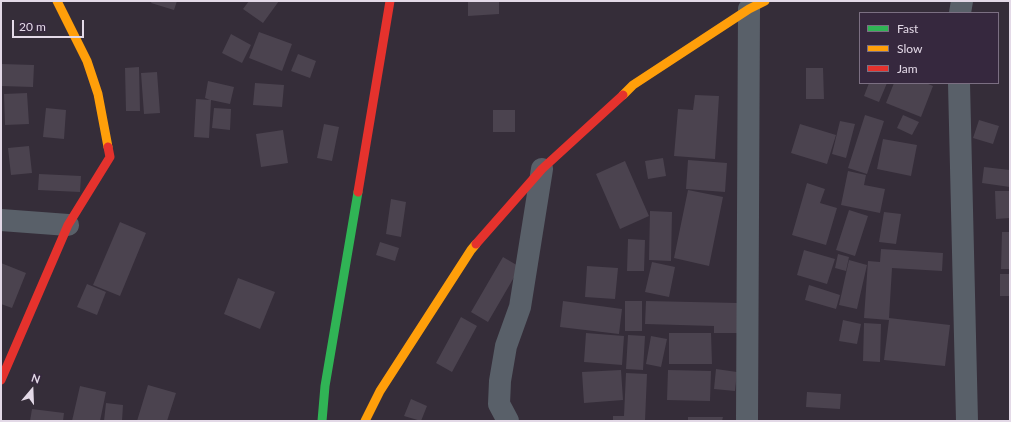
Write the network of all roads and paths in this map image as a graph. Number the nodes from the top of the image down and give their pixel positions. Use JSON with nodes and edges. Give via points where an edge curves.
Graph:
{"nodes":[{"id":1,"x":57,"y":1,"type":"edge"},
{"id":2,"x":390,"y":1,"type":"edge"},
{"id":3,"x":962,"y":1,"type":"edge"},
{"id":4,"x":757,"y":5,"type":"edge"},
{"id":5,"x":960,"y":12,"type":"edge"},
{"id":6,"x":960,"y":84,"type":"edge"},
{"id":7,"x":542,"y":169,"type":"junction"},
{"id":8,"x":1,"y":220,"type":"edge"},
{"id":9,"x":68,"y":225,"type":"junction"},
{"id":10,"x":1,"y":380,"type":"edge"},
{"id":11,"x":322,"y":421,"type":"edge"},
{"id":12,"x":365,"y":421,"type":"edge"},
{"id":13,"x":508,"y":421,"type":"edge"},
{"id":14,"x":747,"y":421,"type":"edge"},
{"id":15,"x":967,"y":421,"type":"edge"}],
"edges":[{"from":1,"to":9,"type":"street","via":[[87,61],[98,94],[110,157]]},
{"from":2,"to":11,"type":"street","via":[[325,386]]},
{"from":3,"to":5,"type":"street"},
{"from":4,"to":7,"type":"street","via":[[633,85]]},
{"from":4,"to":14,"type":"street"},
{"from":6,"to":15,"type":"street"},
{"from":7,"to":12,"type":"street","via":[[471,250],[380,391]]},
{"from":7,"to":13,"type":"street","via":[[520,307],[506,346],[500,381],[499,404]]},
{"from":8,"to":9,"type":"street"},
{"from":9,"to":10,"type":"street"}]}
